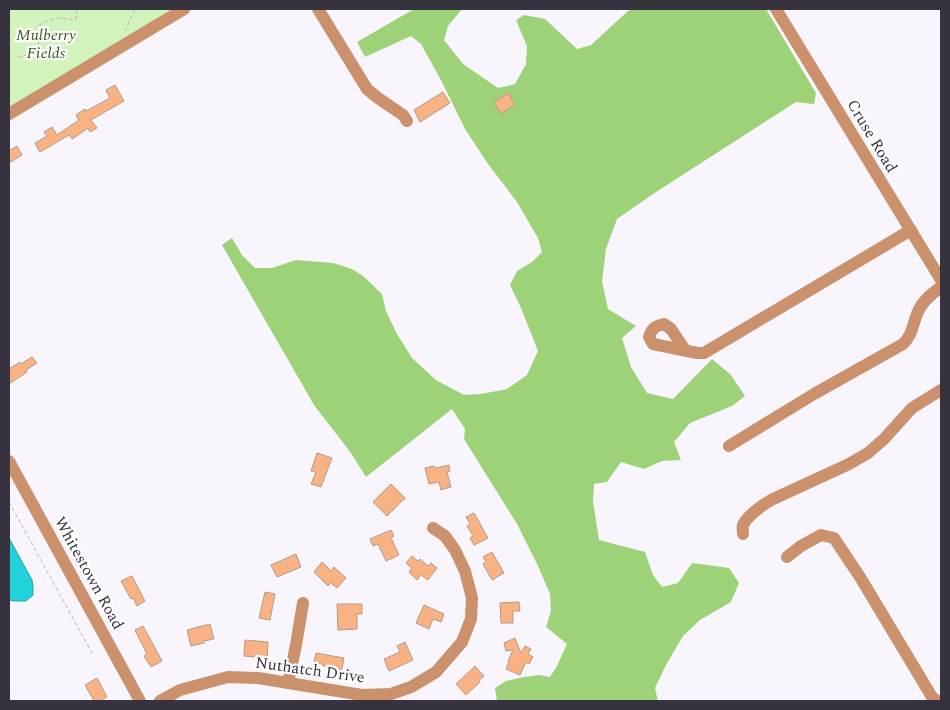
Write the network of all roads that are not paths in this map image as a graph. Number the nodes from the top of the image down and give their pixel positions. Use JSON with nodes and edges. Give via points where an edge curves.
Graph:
{"nodes":[{"id":1,"x":184,"y":9,"type":"edge"},
{"id":2,"x":318,"y":9,"type":"edge"},
{"id":3,"x":776,"y":9,"type":"edge"},
{"id":4,"x":9,"y":114,"type":"edge"},
{"id":5,"x":407,"y":121,"type":"dead end"},
{"id":6,"x":911,"y":230,"type":"junction"},
{"id":7,"x":941,"y":280,"type":"edge"},
{"id":8,"x":941,"y":287,"type":"edge"},
{"id":9,"x":685,"y":350,"type":"dead end"},
{"id":10,"x":941,"y":390,"type":"edge"},
{"id":11,"x":729,"y":446,"type":"dead end"},
{"id":12,"x":9,"y":461,"type":"edge"},
{"id":13,"x":434,"y":528,"type":"dead end"},
{"id":14,"x":743,"y":534,"type":"dead end"},
{"id":15,"x":787,"y":557,"type":"dead end"},
{"id":16,"x":303,"y":604,"type":"dead end"},
{"id":17,"x":288,"y":683,"type":"junction"},
{"id":18,"x":140,"y":701,"type":"edge"},
{"id":19,"x":160,"y":701,"type":"edge"},
{"id":20,"x":937,"y":701,"type":"edge"}],
"edges":[{"from":1,"to":4,"type":"street"},
{"from":2,"to":5,"type":"street","via":[[367,89]]},
{"from":3,"to":6,"type":"street","name":"Cruse Road"},
{"from":6,"to":7,"type":"street","name":"Cruse Road"},
{"from":6,"to":9,"type":"street","via":[[704,353]]},
{"from":8,"to":11,"type":"street","via":[[922,304],[903,344]]},
{"from":10,"to":14,"type":"street","via":[[912,408],[868,453],[762,506],[744,525]]},
{"from":12,"to":18,"type":"street","name":"Whitestown Road"},
{"from":13,"to":17,"type":"street","name":"Nuthatch Drive","via":[[455,550],[472,598],[471,618],[462,642],[436,672],[391,694],[362,695]]},
{"from":15,"to":20,"type":"street","via":[[821,535],[834,538]]},
{"from":16,"to":17,"type":"street"},
{"from":17,"to":19,"type":"street","name":"Nuthatch Drive","via":[[228,677],[180,690]]}]}
